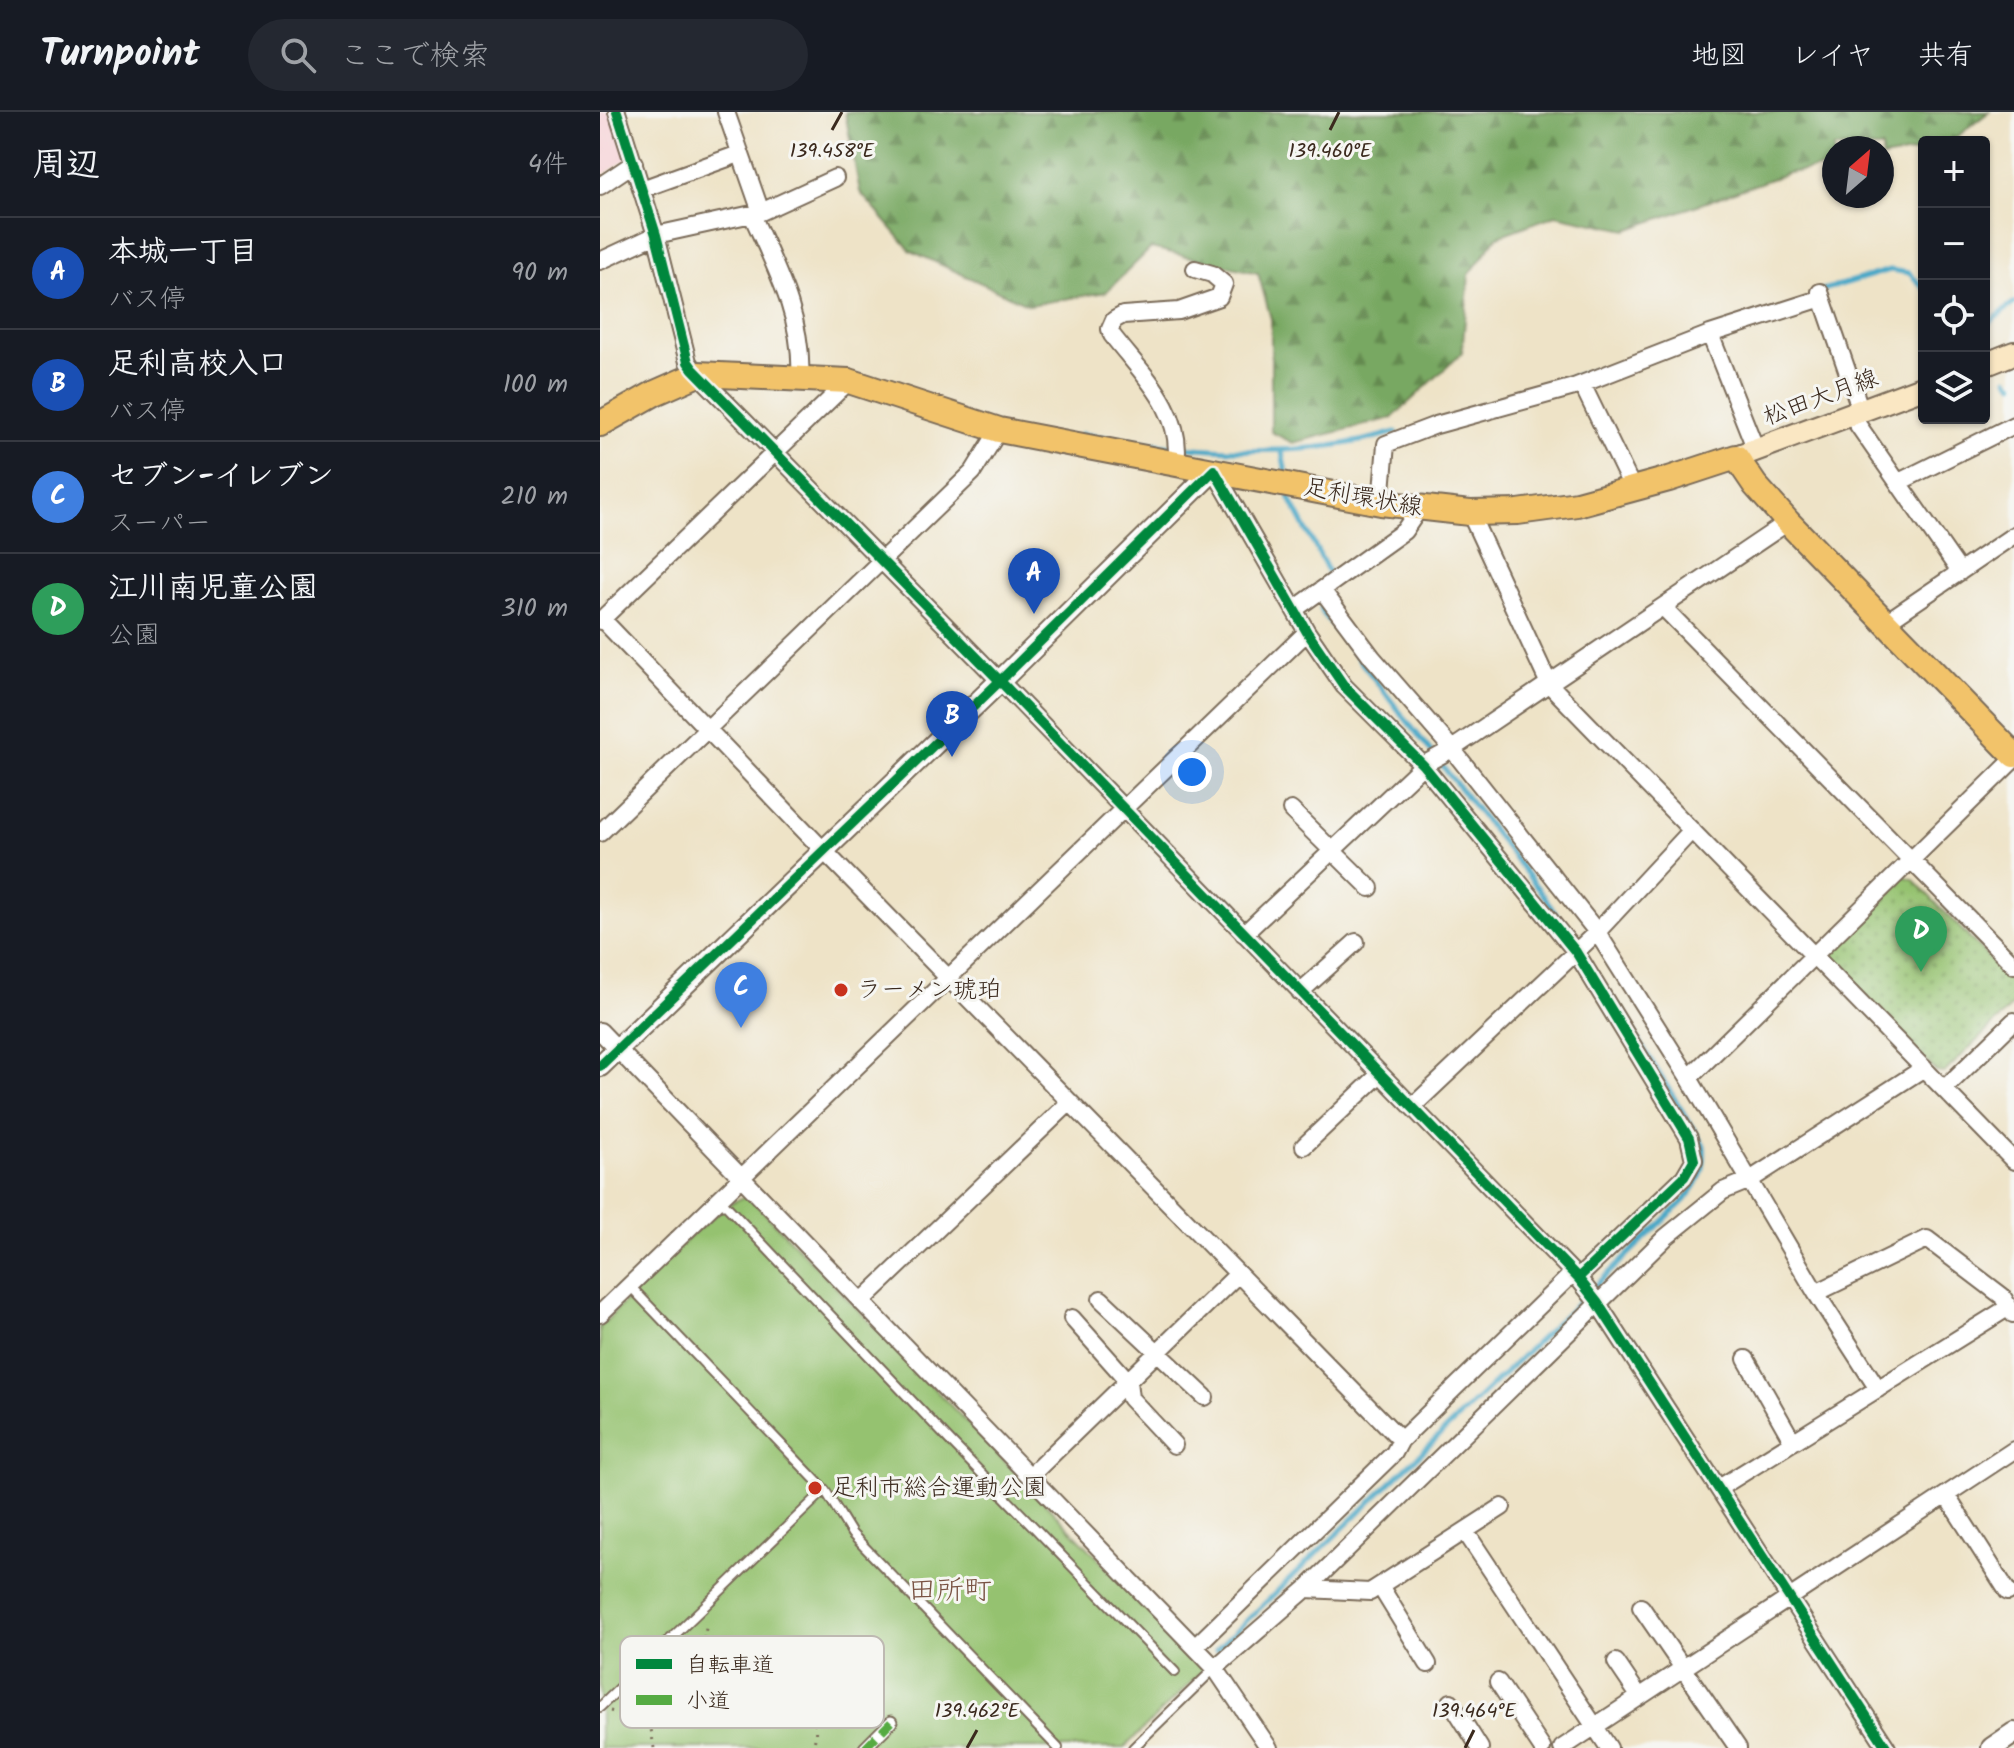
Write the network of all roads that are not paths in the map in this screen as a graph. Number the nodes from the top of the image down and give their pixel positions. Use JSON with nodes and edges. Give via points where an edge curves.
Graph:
{"nodes":[{"id":1,"x":617,"y":112,"type":"edge"},
{"id":2,"x":726,"y":112,"type":"edge"},
{"id":3,"x":739,"y":154,"type":"junction"},
{"id":4,"x":634,"y":163,"type":"junction"},
{"id":5,"x":835,"y":178,"type":"dead end"},
{"id":6,"x":600,"y":186,"type":"edge"},
{"id":7,"x":642,"y":189,"type":"junction"},
{"id":8,"x":757,"y":213,"type":"junction"},
{"id":9,"x":656,"y":235,"type":"junction"},
{"id":10,"x":600,"y":261,"type":"edge"},
{"id":11,"x":1195,"y":269,"type":"dead end"},
{"id":12,"x":1710,"y":334,"type":"junction"},
{"id":13,"x":2012,"y":356,"type":"edge"},
{"id":14,"x":1990,"y":363,"type":"edge"},
{"id":15,"x":693,"y":368,"type":"junction"},
{"id":16,"x":801,"y":370,"type":"junction"},
{"id":17,"x":849,"y":381,"type":"junction"},
{"id":18,"x":1582,"y":384,"type":"junction"},
{"id":19,"x":1918,"y":389,"type":"edge"},
{"id":20,"x":1856,"y":413,"type":"junction"},
{"id":21,"x":600,"y":424,"type":"edge"},
{"id":22,"x":2014,"y":425,"type":"edge"},
{"id":23,"x":999,"y":430,"type":"junction"},
{"id":24,"x":775,"y":453,"type":"junction"},
{"id":25,"x":1177,"y":453,"type":"junction"},
{"id":26,"x":1746,"y":454,"type":"junction"},
{"id":27,"x":1214,"y":470,"type":"junction"},
{"id":28,"x":1899,"y":482,"type":"junction"},
{"id":29,"x":1633,"y":489,"type":"junction"},
{"id":30,"x":1381,"y":503,"type":"junction"},
{"id":31,"x":1419,"y":509,"type":"junction"},
{"id":32,"x":1470,"y":513,"type":"junction"},
{"id":33,"x":1788,"y":522,"type":"junction"},
{"id":34,"x":2014,"y":535,"type":"edge"},
{"id":35,"x":882,"y":562,"type":"junction"},
{"id":36,"x":1960,"y":572,"type":"junction"},
{"id":37,"x":1322,"y":590,"type":"junction"},
{"id":38,"x":1663,"y":607,"type":"junction"},
{"id":39,"x":1295,"y":609,"type":"junction"},
{"id":40,"x":601,"y":620,"type":"edge"},
{"id":41,"x":1886,"y":622,"type":"junction"},
{"id":42,"x":1307,"y":632,"type":"junction"},
{"id":43,"x":1000,"y":681,"type":"junction"},
{"id":44,"x":1549,"y":684,"type":"junction"},
{"id":45,"x":707,"y":729,"type":"junction"},
{"id":46,"x":1452,"y":749,"type":"junction"},
{"id":47,"x":2014,"y":757,"type":"edge"},
{"id":48,"x":1423,"y":765,"type":"junction"},
{"id":49,"x":1122,"y":808,"type":"junction"},
{"id":50,"x":1291,"y":810,"type":"dead end"},
{"id":51,"x":1692,"y":830,"type":"junction"},
{"id":52,"x":600,"y":833,"type":"edge"},
{"id":53,"x":823,"y":850,"type":"junction"},
{"id":54,"x":1334,"y":850,"type":"junction"},
{"id":55,"x":1910,"y":859,"type":"junction"},
{"id":56,"x":1370,"y":888,"type":"dead end"},
{"id":57,"x":1597,"y":932,"type":"junction"},
{"id":58,"x":1244,"y":934,"type":"junction"},
{"id":59,"x":1356,"y":942,"type":"dead end"},
{"id":60,"x":1576,"y":952,"type":"junction"},
{"id":61,"x":1814,"y":955,"type":"junction"},
{"id":62,"x":2014,"y":965,"type":"edge"},
{"id":63,"x":947,"y":977,"type":"junction"},
{"id":64,"x":1300,"y":992,"type":"junction"},
{"id":65,"x":2014,"y":1021,"type":"edge"},
{"id":66,"x":600,"y":1031,"type":"edge"},
{"id":67,"x":617,"y":1049,"type":"junction"},
{"id":68,"x":600,"y":1066,"type":"edge"},
{"id":69,"x":1924,"y":1068,"type":"junction"},
{"id":70,"x":1380,"y":1074,"type":"junction"},
{"id":71,"x":1689,"y":1078,"type":"junction"},
{"id":72,"x":1944,"y":1089,"type":"junction"},
{"id":73,"x":1070,"y":1102,"type":"junction"},
{"id":74,"x":1412,"y":1107,"type":"junction"},
{"id":75,"x":1304,"y":1146,"type":"dead end"},
{"id":76,"x":2014,"y":1161,"type":"edge"},
{"id":77,"x":740,"y":1177,"type":"junction"},
{"id":78,"x":1750,"y":1180,"type":"junction"},
{"id":79,"x":719,"y":1198,"type":"junction"},
{"id":80,"x":1238,"y":1274,"type":"junction"},
{"id":81,"x":1576,"y":1276,"type":"junction"},
{"id":82,"x":629,"y":1286,"type":"junction"},
{"id":83,"x":1816,"y":1293,"type":"junction"},
{"id":84,"x":1101,"y":1299,"type":"dead end"},
{"id":85,"x":2010,"y":1301,"type":"edge"},
{"id":86,"x":861,"y":1302,"type":"junction"},
{"id":87,"x":1597,"y":1302,"type":"junction"},
{"id":88,"x":600,"y":1314,"type":"edge"},
{"id":89,"x":1072,"y":1318,"type":"dead end"},
{"id":90,"x":1157,"y":1352,"type":"junction"},
{"id":91,"x":1746,"y":1359,"type":"dead end"},
{"id":92,"x":1128,"y":1381,"type":"junction"},
{"id":93,"x":1878,"y":1389,"type":"junction"},
{"id":94,"x":1205,"y":1397,"type":"dead end"},
{"id":95,"x":1401,"y":1440,"type":"junction"},
{"id":96,"x":1793,"y":1442,"type":"junction"},
{"id":97,"x":1174,"y":1445,"type":"dead end"},
{"id":98,"x":2014,"y":1450,"type":"edge"},
{"id":99,"x":1030,"y":1476,"type":"junction"},
{"id":100,"x":1719,"y":1488,"type":"junction"},
{"id":101,"x":825,"y":1490,"type":"junction"},
{"id":102,"x":1946,"y":1495,"type":"junction"},
{"id":103,"x":1502,"y":1507,"type":"dead end"},
{"id":104,"x":1465,"y":1531,"type":"junction"},
{"id":105,"x":1380,"y":1586,"type":"junction"},
{"id":106,"x":1306,"y":1589,"type":"junction"},
{"id":107,"x":2008,"y":1592,"type":"dead end"},
{"id":108,"x":1790,"y":1597,"type":"junction"},
{"id":109,"x":1641,"y":1607,"type":"dead end"},
{"id":110,"x":675,"y":1636,"type":"edge"},
{"id":111,"x":1195,"y":1647,"type":"junction"},
{"id":112,"x":1616,"y":1662,"type":"dead end"},
{"id":113,"x":1428,"y":1664,"type":"dead end"},
{"id":114,"x":1683,"y":1667,"type":"junction"},
{"id":115,"x":1215,"y":1668,"type":"junction"},
{"id":116,"x":1175,"y":1672,"type":"dead end"},
{"id":117,"x":1498,"y":1682,"type":"dead end"},
{"id":118,"x":620,"y":1689,"type":"edge"},
{"id":119,"x":1639,"y":1696,"type":"junction"},
{"id":120,"x":1451,"y":1702,"type":"dead end"},
{"id":121,"x":600,"y":1708,"type":"edge"},
{"id":122,"x":891,"y":1722,"type":"dead end"},
{"id":123,"x":1594,"y":1726,"type":"junction"},
{"id":124,"x":2014,"y":1733,"type":"edge"},
{"id":125,"x":865,"y":1748,"type":"edge"},
{"id":126,"x":1058,"y":1748,"type":"edge"},
{"id":127,"x":1133,"y":1748,"type":"edge"},
{"id":128,"x":1269,"y":1748,"type":"edge"},
{"id":129,"x":1480,"y":1748,"type":"edge"},
{"id":130,"x":1542,"y":1748,"type":"edge"},
{"id":131,"x":1562,"y":1748,"type":"edge"},
{"id":132,"x":1609,"y":1748,"type":"edge"},
{"id":133,"x":1738,"y":1748,"type":"edge"},
{"id":134,"x":1887,"y":1748,"type":"edge"},
{"id":135,"x":1992,"y":1748,"type":"edge"}],
"edges":[{"from":1,"to":4,"type":"street"},
{"from":2,"to":3,"type":"street"},
{"from":3,"to":7,"type":"street"},
{"from":3,"to":8,"type":"street"},
{"from":4,"to":6,"type":"street"},
{"from":4,"to":7,"type":"street"},
{"from":5,"to":8,"type":"street"},
{"from":7,"to":9,"type":"street"},
{"from":8,"to":9,"type":"street"},
{"from":8,"to":16,"type":"street","via":[[785,289]]},
{"from":9,"to":10,"type":"street"},
{"from":9,"to":15,"type":"street"},
{"from":11,"to":25,"type":"street","via":[[1224,284],[1219,297],[1179,311],[1123,315],[1110,329],[1167,407]]},
{"from":12,"to":18,"type":"street"},
{"from":12,"to":20,"type":"street","via":[[1821,295]]},
{"from":12,"to":26,"type":"street"},
{"from":13,"to":14,"type":"main road"},
{"from":15,"to":16,"type":"main road","name":"足利環状線"},
{"from":15,"to":21,"type":"main road","name":"足利環状線"},
{"from":15,"to":24,"type":"street"},
{"from":16,"to":17,"type":"main road","name":"足利環状線"},
{"from":17,"to":23,"type":"main road","name":"足利環状線"},
{"from":17,"to":24,"type":"street"},
{"from":18,"to":29,"type":"street"},
{"from":18,"to":30,"type":"street","via":[[1386,444]]},
{"from":19,"to":20,"type":"main road","name":"松田大月線"},
{"from":20,"to":26,"type":"main road","name":"松田大月線"},
{"from":20,"to":28,"type":"street"},
{"from":22,"to":28,"type":"street"},
{"from":23,"to":25,"type":"main road","name":"足利環状線"},
{"from":23,"to":35,"type":"street","via":[[973,472]]},
{"from":24,"to":35,"type":"street"},
{"from":24,"to":40,"type":"street"},
{"from":25,"to":27,"type":"main road","name":"足利環状線"},
{"from":26,"to":29,"type":"main road","name":"足利環状線"},
{"from":26,"to":33,"type":"main road","via":[[1755,485]]},
{"from":27,"to":30,"type":"main road","name":"足利環状線"},
{"from":27,"to":39,"type":"street"},
{"from":27,"to":43,"type":"street"},
{"from":28,"to":36,"type":"street"},
{"from":29,"to":32,"type":"main road","name":"足利環状線","via":[[1577,504]]},
{"from":30,"to":31,"type":"main road","name":"足利環状線"},
{"from":31,"to":32,"type":"main road","name":"足利環状線"},
{"from":31,"to":37,"type":"street","via":[[1404,531]]},
{"from":32,"to":44,"type":"street"},
{"from":33,"to":38,"type":"street"},
{"from":33,"to":41,"type":"main road"},
{"from":34,"to":36,"type":"street"},
{"from":35,"to":43,"type":"street"},
{"from":35,"to":45,"type":"street"},
{"from":36,"to":41,"type":"street"},
{"from":37,"to":39,"type":"street"},
{"from":37,"to":46,"type":"street"},
{"from":38,"to":44,"type":"street"},
{"from":38,"to":55,"type":"street"},
{"from":39,"to":42,"type":"street"},
{"from":40,"to":45,"type":"street"},
{"from":41,"to":47,"type":"main road"},
{"from":42,"to":48,"type":"street","via":[[1344,686]]},
{"from":42,"to":49,"type":"street"},
{"from":43,"to":49,"type":"street"},
{"from":43,"to":53,"type":"street"},
{"from":44,"to":46,"type":"street"},
{"from":44,"to":51,"type":"street"},
{"from":45,"to":52,"type":"street"},
{"from":45,"to":53,"type":"street"},
{"from":46,"to":48,"type":"street"},
{"from":46,"to":57,"type":"street"},
{"from":47,"to":55,"type":"street"},
{"from":48,"to":54,"type":"street"},
{"from":48,"to":60,"type":"street"},
{"from":49,"to":58,"type":"street"},
{"from":49,"to":63,"type":"street"},
{"from":50,"to":54,"type":"street"},
{"from":51,"to":57,"type":"street"},
{"from":51,"to":61,"type":"street"},
{"from":53,"to":63,"type":"street"},
{"from":53,"to":67,"type":"street"},
{"from":54,"to":56,"type":"street"},
{"from":54,"to":58,"type":"street"},
{"from":55,"to":61,"type":"street"},
{"from":55,"to":62,"type":"street"},
{"from":57,"to":60,"type":"street"},
{"from":57,"to":71,"type":"street"},
{"from":58,"to":64,"type":"street"},
{"from":59,"to":64,"type":"street"},
{"from":60,"to":74,"type":"street"},
{"from":60,"to":81,"type":"street","via":[[1679,1118],[1694,1160],[1684,1177]]},
{"from":61,"to":69,"type":"street"},
{"from":61,"to":71,"type":"street"},
{"from":63,"to":73,"type":"street"},
{"from":63,"to":77,"type":"street"},
{"from":64,"to":70,"type":"street"},
{"from":65,"to":72,"type":"street"},
{"from":66,"to":67,"type":"street"},
{"from":67,"to":68,"type":"street"},
{"from":67,"to":77,"type":"street"},
{"from":69,"to":72,"type":"street"},
{"from":69,"to":78,"type":"street"},
{"from":70,"to":74,"type":"street"},
{"from":70,"to":75,"type":"street"},
{"from":71,"to":78,"type":"street"},
{"from":72,"to":76,"type":"street"},
{"from":73,"to":80,"type":"street"},
{"from":73,"to":86,"type":"street"},
{"from":74,"to":81,"type":"street"},
{"from":77,"to":79,"type":"street"},
{"from":77,"to":86,"type":"street"},
{"from":78,"to":83,"type":"street"},
{"from":78,"to":87,"type":"street","via":[[1723,1191]]},
{"from":79,"to":82,"type":"street"},
{"from":79,"to":116,"type":"lane"},
{"from":80,"to":90,"type":"street"},
{"from":80,"to":95,"type":"street"},
{"from":81,"to":87,"type":"street"},
{"from":81,"to":95,"type":"street"},
{"from":82,"to":88,"type":"street"},
{"from":82,"to":101,"type":"lane"},
{"from":83,"to":85,"type":"street","via":[[1927,1239]]},
{"from":83,"to":93,"type":"street"},
{"from":84,"to":90,"type":"street"},
{"from":85,"to":93,"type":"street"},
{"from":86,"to":99,"type":"street"},
{"from":87,"to":100,"type":"street"},
{"from":87,"to":106,"type":"street"},
{"from":89,"to":92,"type":"street"},
{"from":90,"to":92,"type":"street"},
{"from":90,"to":94,"type":"street"},
{"from":91,"to":96,"type":"street"},
{"from":92,"to":97,"type":"street","via":[[1130,1398]]},
{"from":92,"to":99,"type":"street"},
{"from":93,"to":96,"type":"street"},
{"from":95,"to":111,"type":"street","via":[[1394,1453]]},
{"from":96,"to":100,"type":"street"},
{"from":98,"to":102,"type":"street"},
{"from":99,"to":111,"type":"street"},
{"from":100,"to":108,"type":"street"},
{"from":101,"to":110,"type":"lane"},
{"from":101,"to":126,"type":"lane","via":[[852,1534]]},
{"from":102,"to":107,"type":"street"},
{"from":102,"to":108,"type":"street"},
{"from":103,"to":104,"type":"street"},
{"from":104,"to":105,"type":"street"},
{"from":104,"to":123,"type":"street"},
{"from":105,"to":106,"type":"street","via":[[1370,1592]]},
{"from":105,"to":113,"type":"street"},
{"from":106,"to":115,"type":"street"},
{"from":108,"to":114,"type":"street"},
{"from":108,"to":134,"type":"street"},
{"from":109,"to":114,"type":"street"},
{"from":111,"to":115,"type":"street"},
{"from":112,"to":119,"type":"street"},
{"from":114,"to":119,"type":"street"},
{"from":114,"to":133,"type":"street"},
{"from":115,"to":127,"type":"lane"},
{"from":115,"to":128,"type":"street"},
{"from":117,"to":130,"type":"street"},
{"from":118,"to":121,"type":"lane"},
{"from":119,"to":123,"type":"street"},
{"from":120,"to":129,"type":"street"},
{"from":122,"to":125,"type":"street"},
{"from":123,"to":131,"type":"street"},
{"from":123,"to":132,"type":"street"},
{"from":124,"to":135,"type":"street"}]}
